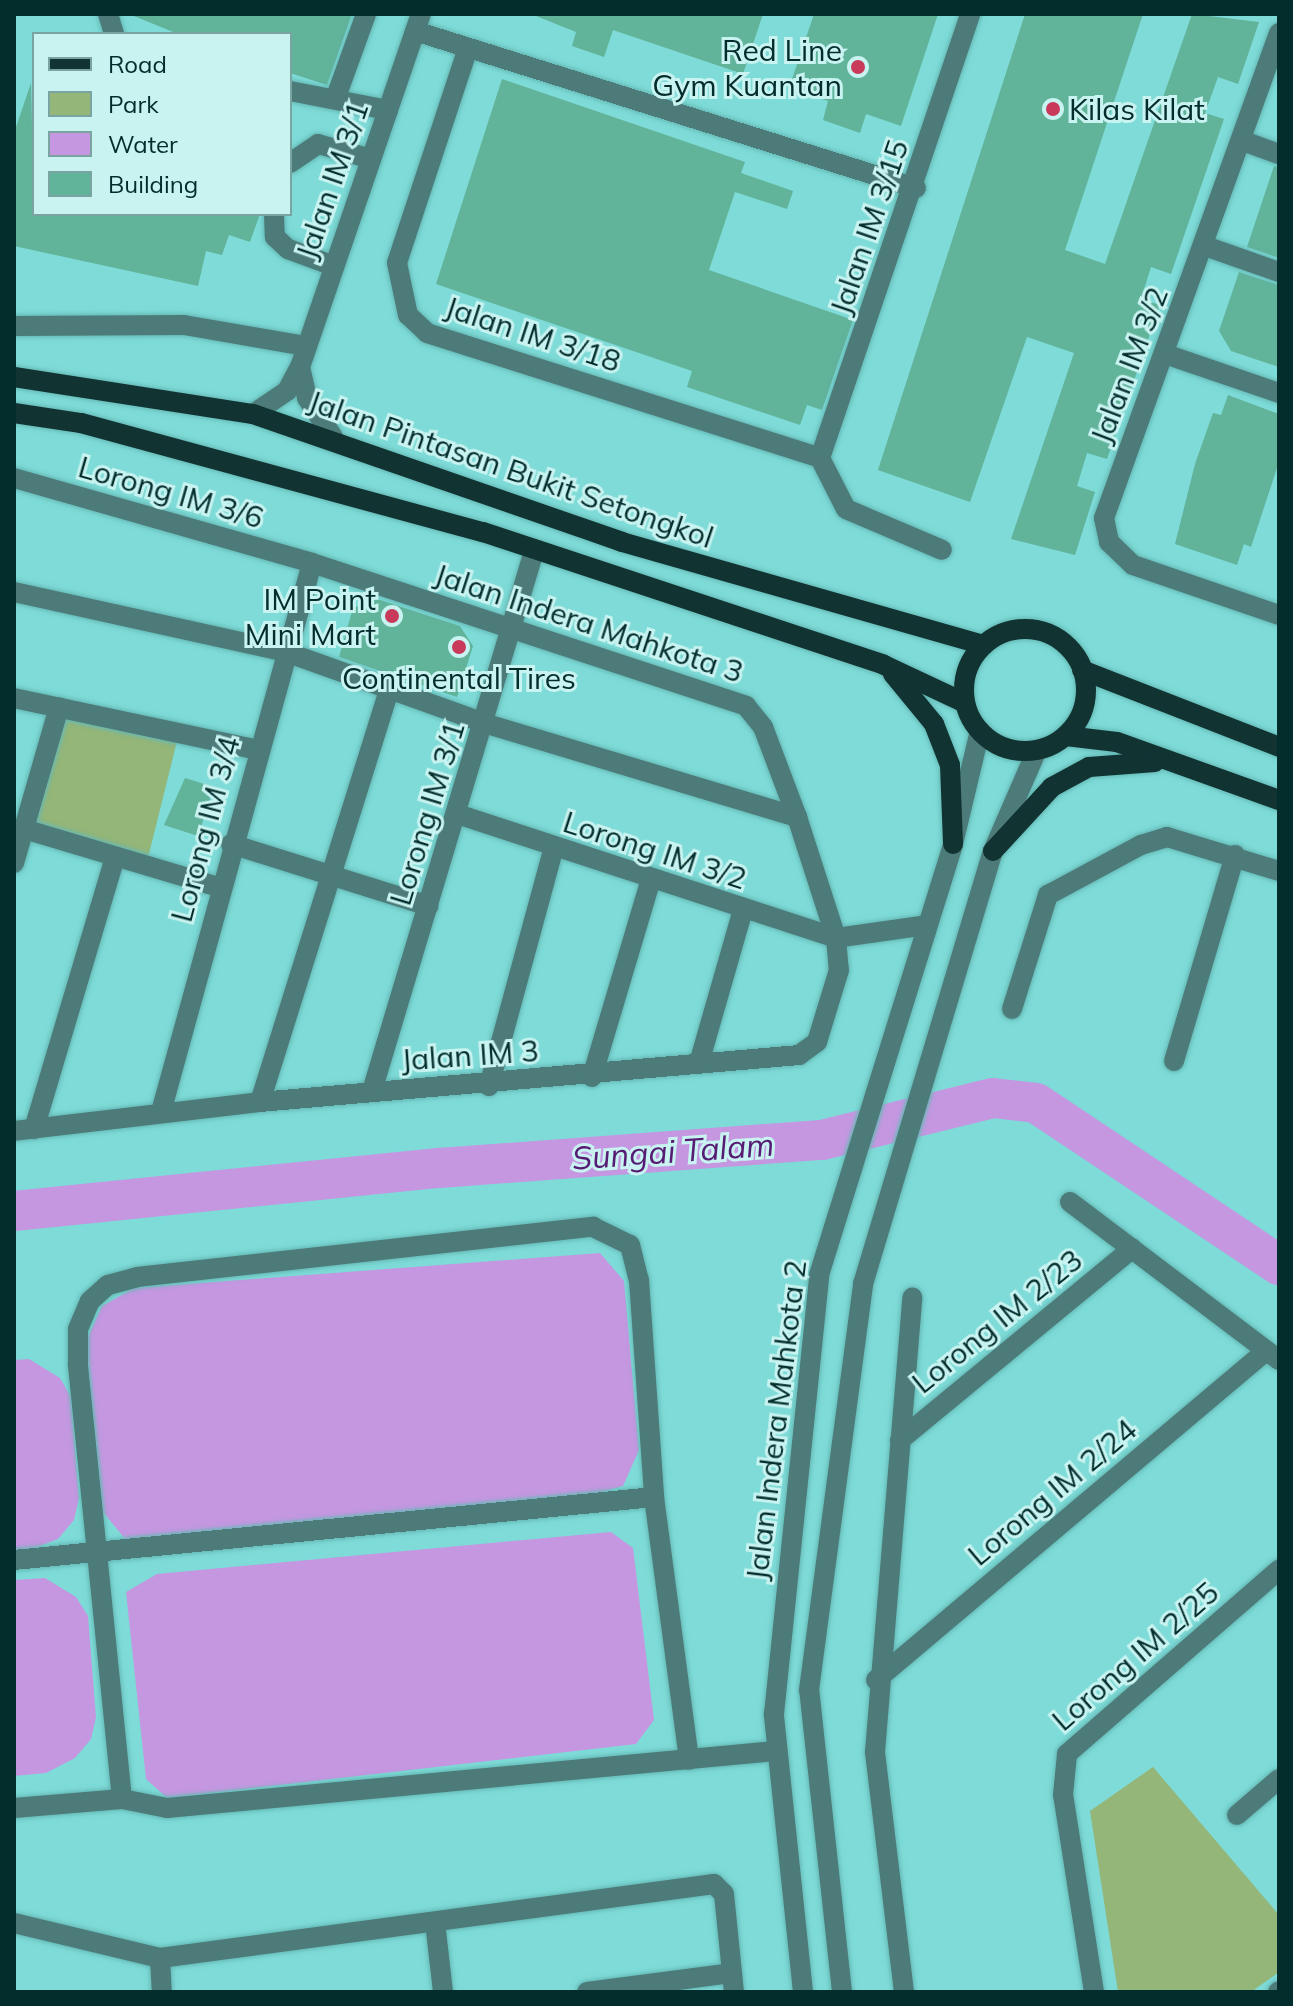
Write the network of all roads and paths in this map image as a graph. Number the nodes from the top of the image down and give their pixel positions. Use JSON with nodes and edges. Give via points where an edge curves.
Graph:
{"nodes":[{"id":1,"x":366,"y":14,"type":"edge"},
{"id":2,"x":970,"y":14,"type":"edge"},
{"id":3,"x":418,"y":23,"type":"edge"},
{"id":4,"x":1279,"y":33,"type":"edge"},
{"id":5,"x":468,"y":48,"type":"junction"},
{"id":6,"x":292,"y":91,"type":"edge"},
{"id":7,"x":336,"y":97,"type":"junction"},
{"id":8,"x":388,"y":110,"type":"junction"},
{"id":9,"x":1243,"y":141,"type":"junction"},
{"id":10,"x":1279,"y":154,"type":"edge"},
{"id":11,"x":371,"y":159,"type":"junction"},
{"id":12,"x":292,"y":162,"type":"edge"},
{"id":13,"x":916,"y":188,"type":"junction"},
{"id":14,"x":274,"y":216,"type":"edge"},
{"id":15,"x":1205,"y":246,"type":"junction"},
{"id":16,"x":334,"y":266,"type":"junction"},
{"id":17,"x":1279,"y":272,"type":"edge"},
{"id":18,"x":14,"y":326,"type":"edge"},
{"id":19,"x":306,"y":346,"type":"junction"},
{"id":20,"x":1168,"y":355,"type":"junction"},
{"id":21,"x":300,"y":367,"type":"junction"},
{"id":22,"x":14,"y":377,"type":"edge"},
{"id":23,"x":1279,"y":393,"type":"edge"},
{"id":24,"x":14,"y":413,"type":"edge"},
{"id":25,"x":253,"y":414,"type":"junction"},
{"id":26,"x":333,"y":437,"type":"junction"},
{"id":27,"x":820,"y":458,"type":"junction"},
{"id":28,"x":14,"y":478,"type":"edge"},
{"id":29,"x":942,"y":550,"type":"dead end"},
{"id":30,"x":534,"y":551,"type":"junction"},
{"id":31,"x":312,"y":563,"type":"junction"},
{"id":32,"x":14,"y":592,"type":"edge"},
{"id":33,"x":1279,"y":615,"type":"edge"},
{"id":34,"x":510,"y":627,"type":"junction"},
{"id":35,"x":983,"y":645,"type":"junction"},
{"id":36,"x":286,"y":652,"type":"junction"},
{"id":37,"x":884,"y":665,"type":"junction"},
{"id":38,"x":1082,"y":670,"type":"junction"},
{"id":39,"x":390,"y":688,"type":"junction"},
{"id":40,"x":14,"y":698,"type":"edge"},
{"id":41,"x":965,"y":703,"type":"junction"},
{"id":42,"x":59,"y":707,"type":"junction"},
{"id":43,"x":487,"y":724,"type":"junction"},
{"id":44,"x":980,"y":731,"type":"junction"},
{"id":45,"x":1066,"y":736,"type":"junction"},
{"id":46,"x":1279,"y":747,"type":"edge"},
{"id":47,"x":258,"y":750,"type":"junction"},
{"id":48,"x":1037,"y":750,"type":"junction"},
{"id":49,"x":1171,"y":763,"type":"junction"},
{"id":50,"x":1279,"y":800,"type":"edge"},
{"id":51,"x":457,"y":814,"type":"junction"},
{"id":52,"x":797,"y":817,"type":"junction"},
{"id":53,"x":24,"y":829,"type":"junction"},
{"id":54,"x":231,"y":844,"type":"junction"},
{"id":55,"x":953,"y":844,"type":"junction"},
{"id":56,"x":553,"y":850,"type":"junction"},
{"id":57,"x":993,"y":851,"type":"junction"},
{"id":58,"x":1235,"y":855,"type":"junction"},
{"id":59,"x":115,"y":857,"type":"junction"},
{"id":60,"x":14,"y":863,"type":"edge"},
{"id":61,"x":1279,"y":871,"type":"edge"},
{"id":62,"x":327,"y":876,"type":"junction"},
{"id":63,"x":650,"y":882,"type":"junction"},
{"id":64,"x":219,"y":887,"type":"junction"},
{"id":65,"x":429,"y":906,"type":"junction"},
{"id":66,"x":743,"y":910,"type":"junction"},
{"id":67,"x":927,"y":925,"type":"junction"},
{"id":68,"x":836,"y":938,"type":"junction"},
{"id":69,"x":1012,"y":1009,"type":"dead end"},
{"id":70,"x":1174,"y":1061,"type":"dead end"},
{"id":71,"x":699,"y":1063,"type":"junction"},
{"id":72,"x":592,"y":1077,"type":"junction"},
{"id":73,"x":489,"y":1086,"type":"junction"},
{"id":74,"x":372,"y":1091,"type":"junction"},
{"id":75,"x":260,"y":1102,"type":"junction"},
{"id":76,"x":161,"y":1112,"type":"junction"},
{"id":77,"x":24,"y":1130,"type":"edge"},
{"id":78,"x":1070,"y":1202,"type":"dead end"},
{"id":79,"x":1132,"y":1249,"type":"junction"},
{"id":80,"x":912,"y":1298,"type":"dead end"},
{"id":81,"x":1272,"y":1355,"type":"edge"},
{"id":82,"x":900,"y":1440,"type":"junction"},
{"id":83,"x":654,"y":1497,"type":"junction"},
{"id":84,"x":98,"y":1552,"type":"junction"},
{"id":85,"x":14,"y":1560,"type":"edge"},
{"id":86,"x":1279,"y":1570,"type":"edge"},
{"id":87,"x":876,"y":1680,"type":"junction"},
{"id":88,"x":775,"y":1751,"type":"junction"},
{"id":89,"x":689,"y":1760,"type":"junction"},
{"id":90,"x":1279,"y":1779,"type":"edge"},
{"id":91,"x":122,"y":1799,"type":"junction"},
{"id":92,"x":14,"y":1808,"type":"edge"},
{"id":93,"x":1237,"y":1815,"type":"dead end"},
{"id":94,"x":435,"y":1922,"type":"junction"},
{"id":95,"x":14,"y":1923,"type":"edge"},
{"id":96,"x":160,"y":1958,"type":"junction"},
{"id":97,"x":732,"y":1982,"type":"edge"},
{"id":98,"x":162,"y":1992,"type":"edge"},
{"id":99,"x":443,"y":1992,"type":"edge"},
{"id":100,"x":587,"y":1992,"type":"edge"},
{"id":101,"x":803,"y":1992,"type":"edge"},
{"id":102,"x":842,"y":1992,"type":"edge"},
{"id":103,"x":904,"y":1992,"type":"edge"},
{"id":104,"x":1094,"y":1992,"type":"edge"}],
"edges":[{"from":1,"to":7,"type":"street"},
{"from":2,"to":13,"type":"street","name":"Jalan IM 3/15"},
{"from":3,"to":5,"type":"street"},
{"from":3,"to":8,"type":"street","name":"Jalan IM 3/1"},
{"from":4,"to":9,"type":"street","name":"Jalan IM 3/2"},
{"from":5,"to":13,"type":"street"},
{"from":5,"to":27,"type":"street","name":"Jalan IM 3/18","via":[[397,263],[408,315],[427,333]]},
{"from":6,"to":7,"type":"street"},
{"from":7,"to":8,"type":"street"},
{"from":8,"to":11,"type":"street","name":"Jalan IM 3/1"},
{"from":9,"to":10,"type":"street"},
{"from":9,"to":15,"type":"street","name":"Jalan IM 3/2"},
{"from":11,"to":12,"type":"street","via":[[318,144]]},
{"from":11,"to":16,"type":"street","name":"Jalan IM 3/1"},
{"from":13,"to":27,"type":"street","name":"Jalan IM 3/15"},
{"from":14,"to":16,"type":"street","via":[[275,237],[288,249]]},
{"from":15,"to":17,"type":"street"},
{"from":15,"to":20,"type":"street","name":"Jalan IM 3/2"},
{"from":16,"to":19,"type":"street","name":"Jalan IM 3/1"},
{"from":18,"to":19,"type":"street","via":[[184,325]]},
{"from":19,"to":21,"type":"street","name":"Jalan IM 3/1"},
{"from":20,"to":23,"type":"street"},
{"from":20,"to":33,"type":"street","name":"Jalan IM 3/2","via":[[1104,518],[1109,542],[1133,565]]},
{"from":21,"to":25,"type":"street","name":"Jalan IM 3/1","via":[[281,397]]},
{"from":21,"to":26,"type":"street","via":[[307,398]]},
{"from":22,"to":25,"type":"main road","name":"Jalan Pintasan Bukit Setongkol"},
{"from":24,"to":30,"type":"main road","via":[[81,423]]},
{"from":25,"to":26,"type":"main road","name":"Jalan Pintasan Bukit Setongkol"},
{"from":26,"to":35,"type":"main road","name":"Jalan Pintasan Bukit Setongkol","via":[[622,542]]},
{"from":27,"to":29,"type":"street","via":[[846,509]]},
{"from":28,"to":31,"type":"street","name":"Lorong IM 3/6"},
{"from":30,"to":34,"type":"street","name":"Lorong IM 3/1"},
{"from":30,"to":37,"type":"main road"},
{"from":31,"to":34,"type":"street","name":"Jalan Indera Mahkota 3"},
{"from":31,"to":36,"type":"street","name":"Lorong IM 3/4"},
{"from":32,"to":36,"type":"street"},
{"from":34,"to":43,"type":"street","name":"Lorong IM 3/1"},
{"from":34,"to":52,"type":"street","name":"Jalan Indera Mahkota 3","via":[[746,706],[763,727]]},
{"from":35,"to":38,"type":"main road","via":[[1010,631],[1040,630],[1058,638]]},
{"from":35,"to":41,"type":"main road","via":[[967,672]]},
{"from":36,"to":39,"type":"street"},
{"from":36,"to":47,"type":"street","name":"Lorong IM 3/4"},
{"from":37,"to":41,"type":"main road"},
{"from":37,"to":55,"type":"main road","via":[[940,738],[950,765]]},
{"from":38,"to":45,"type":"main road","via":[[1084,705]]},
{"from":38,"to":46,"type":"main road","via":[[1126,693]]},
{"from":39,"to":43,"type":"street"},
{"from":39,"to":62,"type":"street"},
{"from":40,"to":42,"type":"street"},
{"from":41,"to":44,"type":"main road"},
{"from":42,"to":47,"type":"street"},
{"from":42,"to":53,"type":"street"},
{"from":43,"to":51,"type":"street","name":"Lorong IM 3/1"},
{"from":43,"to":52,"type":"street"},
{"from":44,"to":48,"type":"main road","via":[[1016,751]]},
{"from":44,"to":55,"type":"street","name":"Jalan Indera Mahkota 2"},
{"from":45,"to":48,"type":"main road"},
{"from":45,"to":49,"type":"main road","via":[[1117,742]]},
{"from":47,"to":54,"type":"street","name":"Lorong IM 3/4"},
{"from":48,"to":57,"type":"street"},
{"from":49,"to":50,"type":"main road"},
{"from":49,"to":57,"type":"main road","via":[[1089,767],[1052,787]]},
{"from":51,"to":56,"type":"street","name":"Lorong IM 3/2"},
{"from":51,"to":65,"type":"street","name":"Lorong IM 3/1"},
{"from":52,"to":68,"type":"street","name":"Jalan Indera Mahkota 3"},
{"from":53,"to":59,"type":"street"},
{"from":53,"to":60,"type":"street"},
{"from":54,"to":62,"type":"street"},
{"from":54,"to":64,"type":"street","name":"Lorong IM 3/4"},
{"from":55,"to":67,"type":"street","name":"Jalan Indera Mahkota 2"},
{"from":56,"to":63,"type":"street","name":"Lorong IM 3/2"},
{"from":56,"to":73,"type":"street"},
{"from":57,"to":102,"type":"street","via":[[863,1284],[809,1690]]},
{"from":58,"to":61,"type":"street"},
{"from":58,"to":69,"type":"street","via":[[1157,838],[1048,895]]},
{"from":58,"to":70,"type":"street"},
{"from":59,"to":64,"type":"street"},
{"from":59,"to":77,"type":"street"},
{"from":62,"to":65,"type":"street"},
{"from":62,"to":75,"type":"street"},
{"from":63,"to":66,"type":"street","name":"Lorong IM 3/2"},
{"from":63,"to":72,"type":"street"},
{"from":64,"to":76,"type":"street","name":"Lorong IM 3/4"},
{"from":65,"to":74,"type":"street","name":"Lorong IM 3/1"},
{"from":66,"to":68,"type":"street","name":"Lorong IM 3/2"},
{"from":66,"to":71,"type":"street"},
{"from":67,"to":68,"type":"street"},
{"from":67,"to":88,"type":"street","name":"Jalan Indera Mahkota 2","via":[[819,1275]]},
{"from":68,"to":71,"type":"street","name":"Jalan IM 3","via":[[839,970],[810,1052]]},
{"from":71,"to":72,"type":"street","name":"Jalan IM 3"},
{"from":72,"to":73,"type":"street","name":"Jalan IM 3"},
{"from":73,"to":74,"type":"street","name":"Jalan IM 3"},
{"from":74,"to":75,"type":"street","name":"Jalan IM 3"},
{"from":75,"to":76,"type":"street","name":"Jalan IM 3"},
{"from":76,"to":77,"type":"street","name":"Jalan IM 3"},
{"from":78,"to":79,"type":"street"},
{"from":79,"to":81,"type":"street"},
{"from":79,"to":82,"type":"street","name":"Lorong IM 2/23"},
{"from":80,"to":82,"type":"street"},
{"from":81,"to":87,"type":"street","name":"Lorong IM 2/24"},
{"from":82,"to":87,"type":"street"},
{"from":83,"to":84,"type":"street"},
{"from":83,"to":84,"type":"street","via":[[639,1280],[630,1245],[593,1227],[108,1285],[90,1301],[78,1329]]},
{"from":83,"to":89,"type":"street"},
{"from":84,"to":85,"type":"street"},
{"from":84,"to":91,"type":"street"},
{"from":86,"to":104,"type":"street","name":"Lorong IM 2/25","via":[[1067,1754],[1063,1795]]},
{"from":87,"to":103,"type":"street","via":[[881,1840]]},
{"from":88,"to":89,"type":"street"},
{"from":88,"to":101,"type":"street","name":"Jalan Indera Mahkota 2"},
{"from":89,"to":91,"type":"street","via":[[167,1808]]},
{"from":90,"to":93,"type":"street"},
{"from":91,"to":92,"type":"street"},
{"from":94,"to":96,"type":"street"},
{"from":94,"to":97,"type":"street","via":[[721,1886]]},
{"from":94,"to":99,"type":"street"},
{"from":95,"to":96,"type":"street"},
{"from":96,"to":98,"type":"street"},
{"from":97,"to":100,"type":"street"}]}
